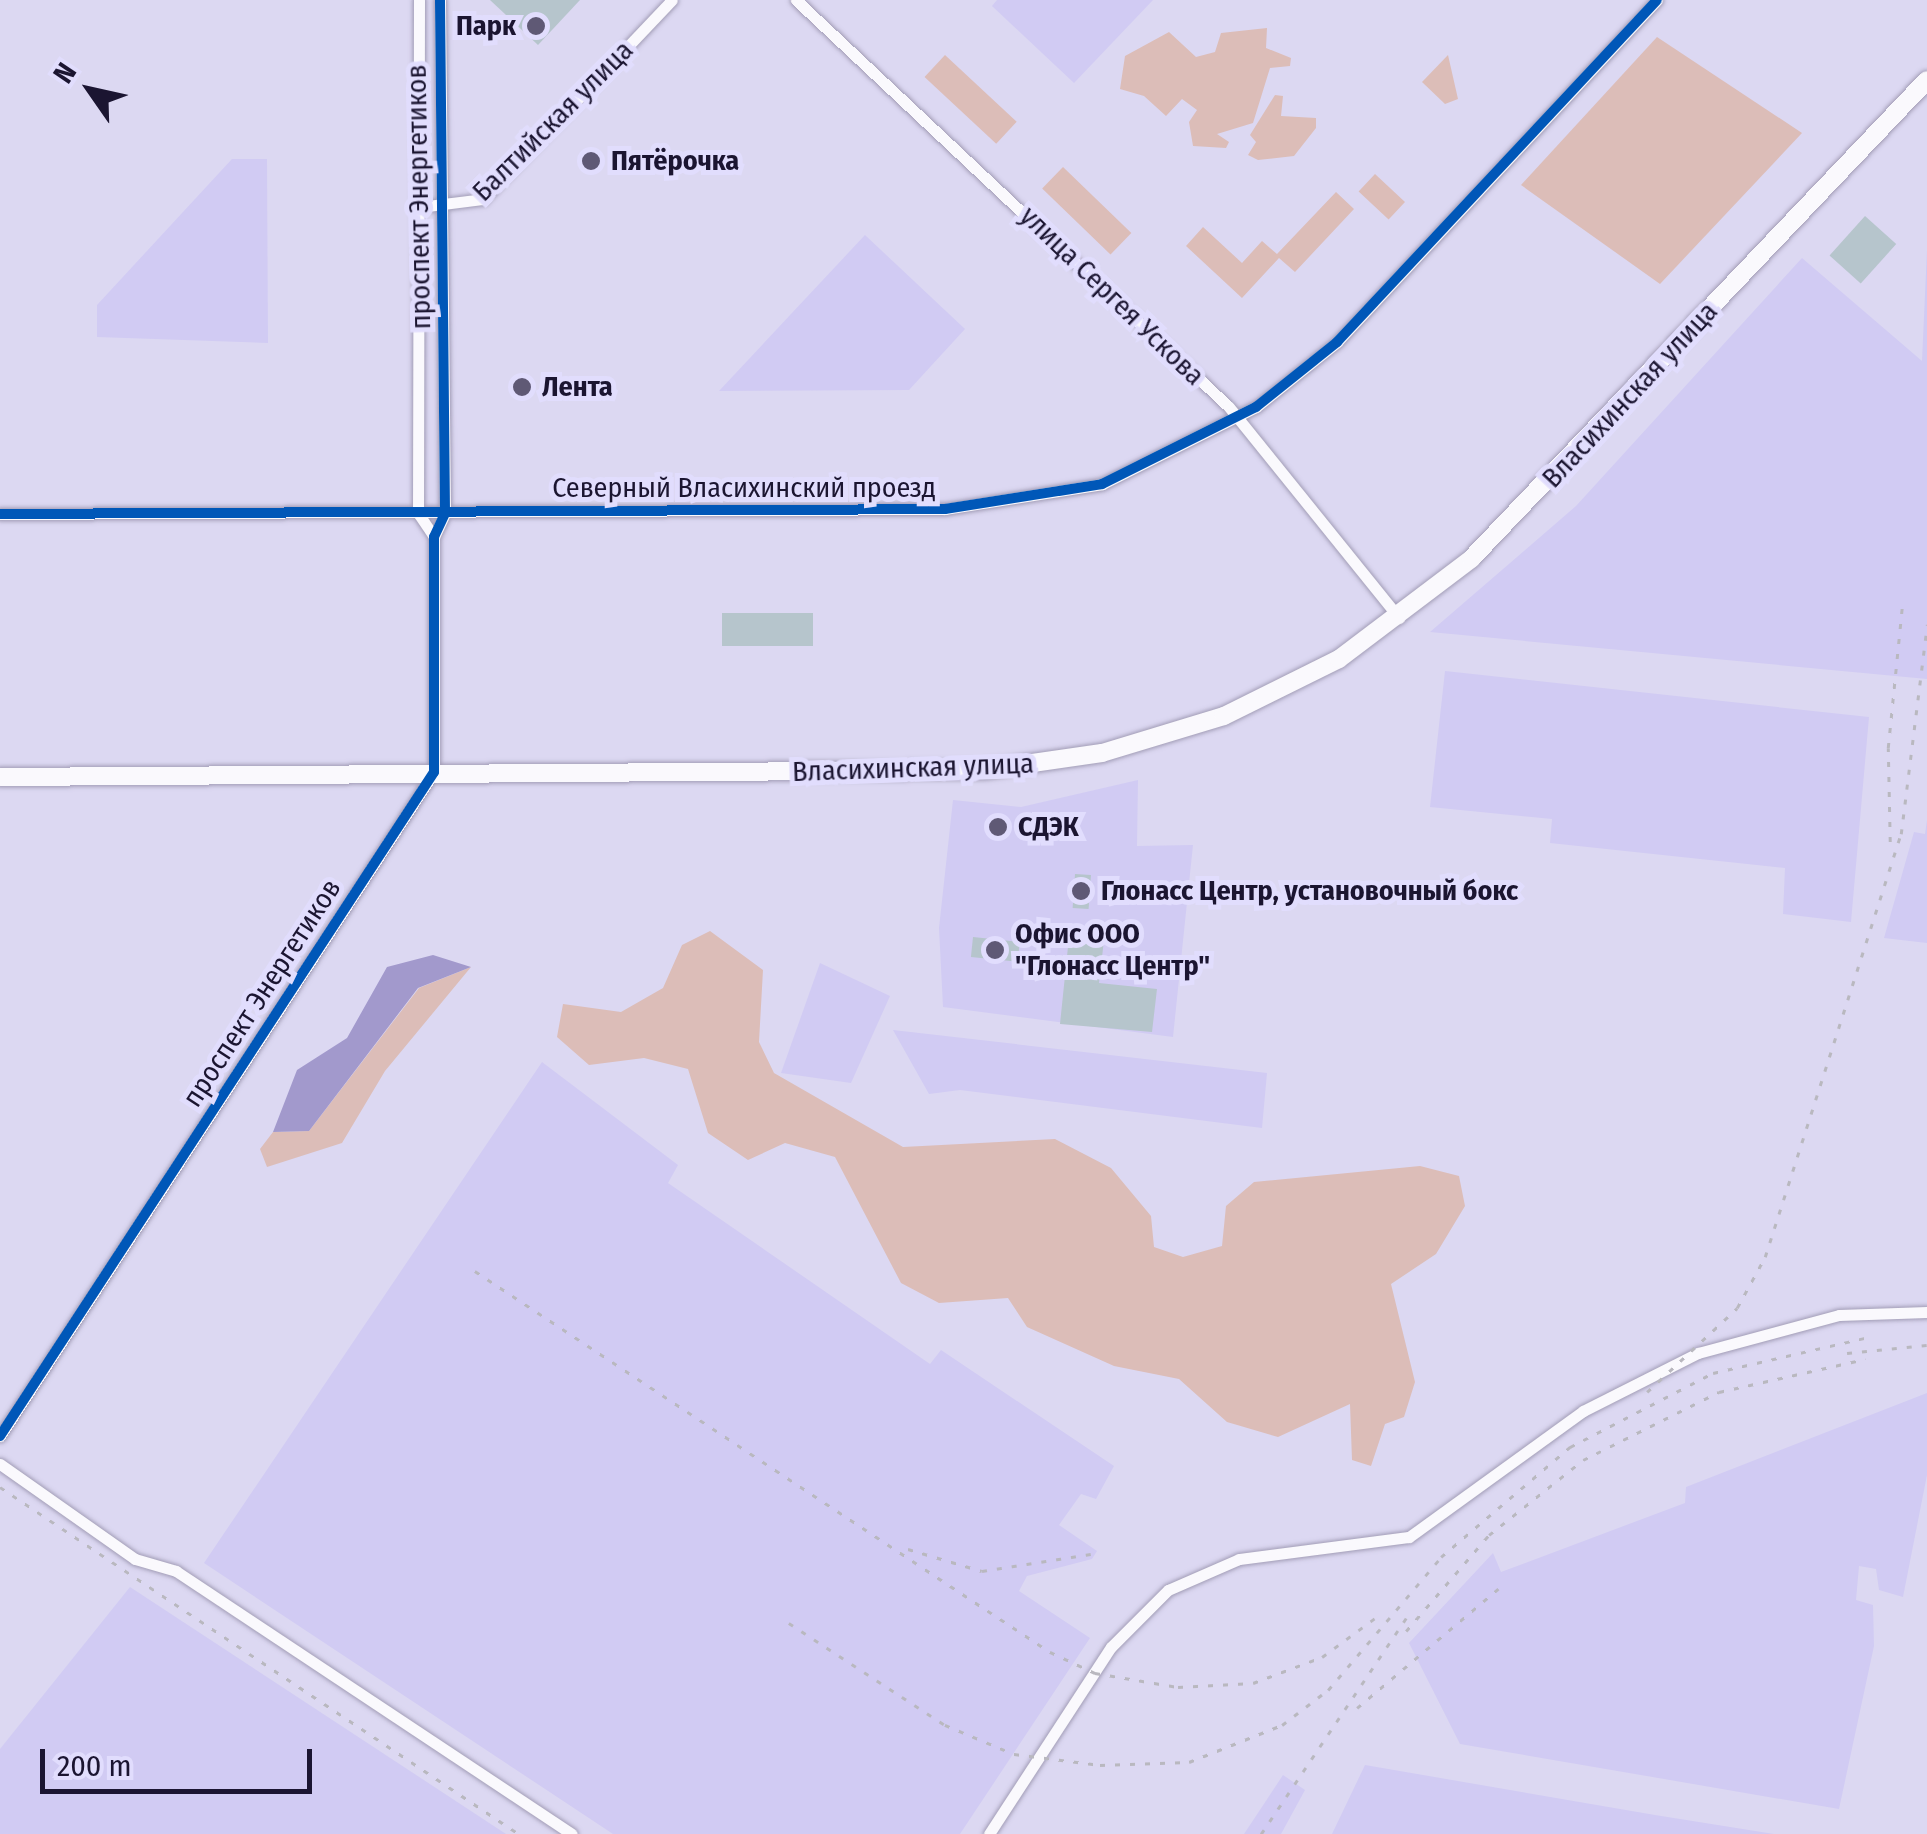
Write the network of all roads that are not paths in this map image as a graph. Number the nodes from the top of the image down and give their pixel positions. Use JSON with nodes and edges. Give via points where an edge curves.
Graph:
{"nodes":[{"id":1,"x":418,"y":0,"type":"edge"},
{"id":2,"x":440,"y":0,"type":"edge"},
{"id":3,"x":672,"y":0,"type":"edge"},
{"id":4,"x":796,"y":0,"type":"edge"},
{"id":5,"x":1657,"y":0,"type":"edge"},
{"id":6,"x":1927,"y":80,"type":"edge"},
{"id":7,"x":442,"y":206,"type":"junction"},
{"id":8,"x":418,"y":207,"type":"junction"},
{"id":9,"x":1237,"y":417,"type":"junction"},
{"id":10,"x":418,"y":513,"type":"junction"},
{"id":11,"x":445,"y":513,"type":"junction"},
{"id":12,"x":0,"y":514,"type":"edge"},
{"id":13,"x":434,"y":536,"type":"junction"},
{"id":14,"x":1399,"y":618,"type":"junction"},
{"id":15,"x":434,"y":772,"type":"junction"},
{"id":16,"x":0,"y":777,"type":"edge"},
{"id":17,"x":1927,"y":1312,"type":"edge"},
{"id":18,"x":0,"y":1436,"type":"edge"},
{"id":19,"x":0,"y":1464,"type":"edge"},
{"id":20,"x":572,"y":1834,"type":"edge"},
{"id":21,"x":988,"y":1834,"type":"edge"}],
"edges":[{"from":1,"to":8,"type":"street","name":"проспект Энергетиков"},
{"from":2,"to":7,"type":"street","name":"проспект Энергетиков"},
{"from":3,"to":7,"type":"street","name":"Балтийская улица","via":[[483,199]]},
{"from":4,"to":9,"type":"street","name":"улица Сергея Ускова"},
{"from":5,"to":9,"type":"street","name":"Северный Власихинский проезд","via":[[1337,342]]},
{"from":6,"to":14,"type":"highway","name":"Власихинская улица","via":[[1520,512]]},
{"from":7,"to":8,"type":"street","name":"Балтийская улица"},
{"from":7,"to":11,"type":"street","name":"проспект Энергетиков"},
{"from":8,"to":10,"type":"street","name":"проспект Энергетиков"},
{"from":9,"to":11,"type":"street","name":"Северный Власихинский проезд","via":[[1118,478],[981,507]]},
{"from":9,"to":14,"type":"street","name":"улица Сергея Ускова"},
{"from":10,"to":11,"type":"street","name":"Северный Власихинский проезд"},
{"from":10,"to":12,"type":"street","name":"Северный Власихинский проезд"},
{"from":10,"to":13,"type":"street"},
{"from":11,"to":13,"type":"street"},
{"from":13,"to":15,"type":"street"},
{"from":14,"to":15,"type":"highway","name":"Власихинская улица","via":[[1339,659],[1224,716],[1049,763],[918,772]]},
{"from":15,"to":16,"type":"highway","name":"Власихинская улица"},
{"from":15,"to":18,"type":"street","name":"проспект Энергетиков"},
{"from":17,"to":21,"type":"street","via":[[1840,1315],[1698,1353],[1583,1411],[1408,1536],[1238,1559],[1168,1590],[1111,1647]]},
{"from":19,"to":20,"type":"street","via":[[136,1560],[176,1571]]}]}
